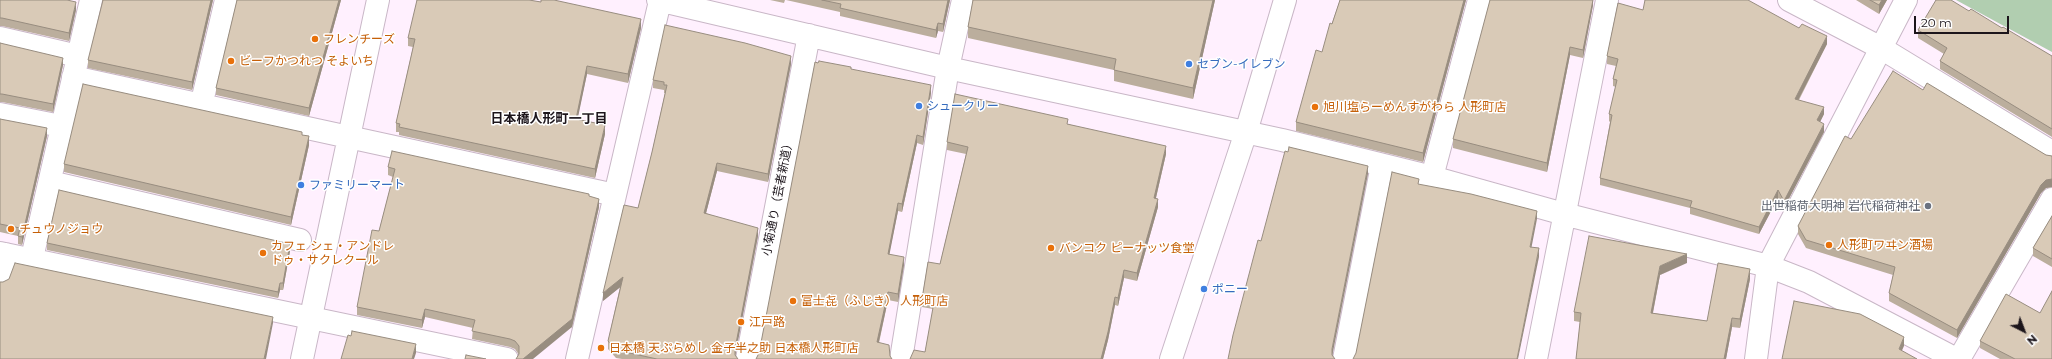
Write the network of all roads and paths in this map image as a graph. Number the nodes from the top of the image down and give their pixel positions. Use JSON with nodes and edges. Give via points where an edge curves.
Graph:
{"nodes":[{"id":1,"x":91,"y":0,"type":"edge"},
{"id":2,"x":226,"y":0,"type":"edge"},
{"id":3,"x":378,"y":0,"type":"edge"},
{"id":4,"x":659,"y":0,"type":"edge"},
{"id":5,"x":963,"y":0,"type":"edge"},
{"id":6,"x":1285,"y":0,"type":"edge"},
{"id":7,"x":1479,"y":0,"type":"edge"},
{"id":8,"x":1607,"y":0,"type":"edge"},
{"id":9,"x":1789,"y":0,"type":"edge"},
{"id":10,"x":1906,"y":0,"type":"edge"},
{"id":11,"x":809,"y":35,"type":"junction"},
{"id":12,"x":0,"y":38,"type":"edge"},
{"id":13,"x":1882,"y":48,"type":"junction"},
{"id":14,"x":78,"y":56,"type":"junction"},
{"id":15,"x":948,"y":68,"type":"junction"},
{"id":16,"x":73,"y":77,"type":"junction"},
{"id":17,"x":201,"y":106,"type":"junction"},
{"id":18,"x":0,"y":114,"type":"edge"},
{"id":19,"x":61,"y":126,"type":"junction"},
{"id":20,"x":1246,"y":132,"type":"junction"},
{"id":21,"x":349,"y":137,"type":"junction"},
{"id":22,"x":2052,"y":152,"type":"edge"},
{"id":23,"x":1382,"y":165,"type":"junction"},
{"id":24,"x":1432,"y":177,"type":"junction"},
{"id":25,"x":50,"y":182,"type":"junction"},
{"id":26,"x":615,"y":195,"type":"junction"},
{"id":27,"x":2052,"y":199,"type":"edge"},
{"id":28,"x":1564,"y":214,"type":"junction"},
{"id":29,"x":300,"y":240,"type":"dead end"},
{"id":30,"x":3,"y":253,"type":"edge"},
{"id":31,"x":32,"y":258,"type":"junction"},
{"id":32,"x":1768,"y":266,"type":"junction"},
{"id":33,"x":0,"y":276,"type":"edge"},
{"id":34,"x":311,"y":318,"type":"junction"},
{"id":35,"x":1953,"y":358,"type":"edge"},
{"id":36,"x":302,"y":359,"type":"edge"},
{"id":37,"x":507,"y":359,"type":"edge"},
{"id":38,"x":577,"y":359,"type":"edge"},
{"id":39,"x":747,"y":359,"type":"edge"},
{"id":40,"x":901,"y":359,"type":"edge"},
{"id":41,"x":1171,"y":359,"type":"edge"},
{"id":42,"x":1344,"y":359,"type":"edge"},
{"id":43,"x":1536,"y":359,"type":"edge"},
{"id":44,"x":1756,"y":359,"type":"edge"}],
"edges":[{"from":1,"to":14,"type":"street"},
{"from":2,"to":17,"type":"street"},
{"from":3,"to":21,"type":"street"},
{"from":4,"to":11,"type":"street"},
{"from":4,"to":26,"type":"street"},
{"from":5,"to":15,"type":"street"},
{"from":6,"to":20,"type":"street"},
{"from":7,"to":24,"type":"street"},
{"from":8,"to":28,"type":"street"},
{"from":9,"to":13,"type":"street"},
{"from":10,"to":13,"type":"street"},
{"from":11,"to":15,"type":"street"},
{"from":11,"to":39,"type":"street","name":"小菊通り（芸者新道）"},
{"from":12,"to":14,"type":"street"},
{"from":13,"to":22,"type":"street"},
{"from":13,"to":32,"type":"street"},
{"from":14,"to":16,"type":"street"},
{"from":15,"to":20,"type":"street"},
{"from":15,"to":40,"type":"street"},
{"from":16,"to":17,"type":"street"},
{"from":16,"to":19,"type":"street"},
{"from":17,"to":21,"type":"street"},
{"from":18,"to":19,"type":"street"},
{"from":19,"to":25,"type":"street"},
{"from":20,"to":23,"type":"street"},
{"from":20,"to":41,"type":"street"},
{"from":21,"to":26,"type":"street"},
{"from":21,"to":34,"type":"street"},
{"from":23,"to":24,"type":"street"},
{"from":23,"to":42,"type":"street"},
{"from":24,"to":28,"type":"street"},
{"from":25,"to":29,"type":"street"},
{"from":25,"to":31,"type":"street"},
{"from":26,"to":38,"type":"street"},
{"from":27,"to":35,"type":"street"},
{"from":28,"to":32,"type":"street"},
{"from":28,"to":43,"type":"street"},
{"from":30,"to":31,"type":"street"},
{"from":30,"to":33,"type":"street"},
{"from":31,"to":34,"type":"street"},
{"from":32,"to":35,"type":"street","via":[[1809,282]]},
{"from":32,"to":44,"type":"street"},
{"from":34,"to":36,"type":"street"},
{"from":34,"to":37,"type":"street"}]}
